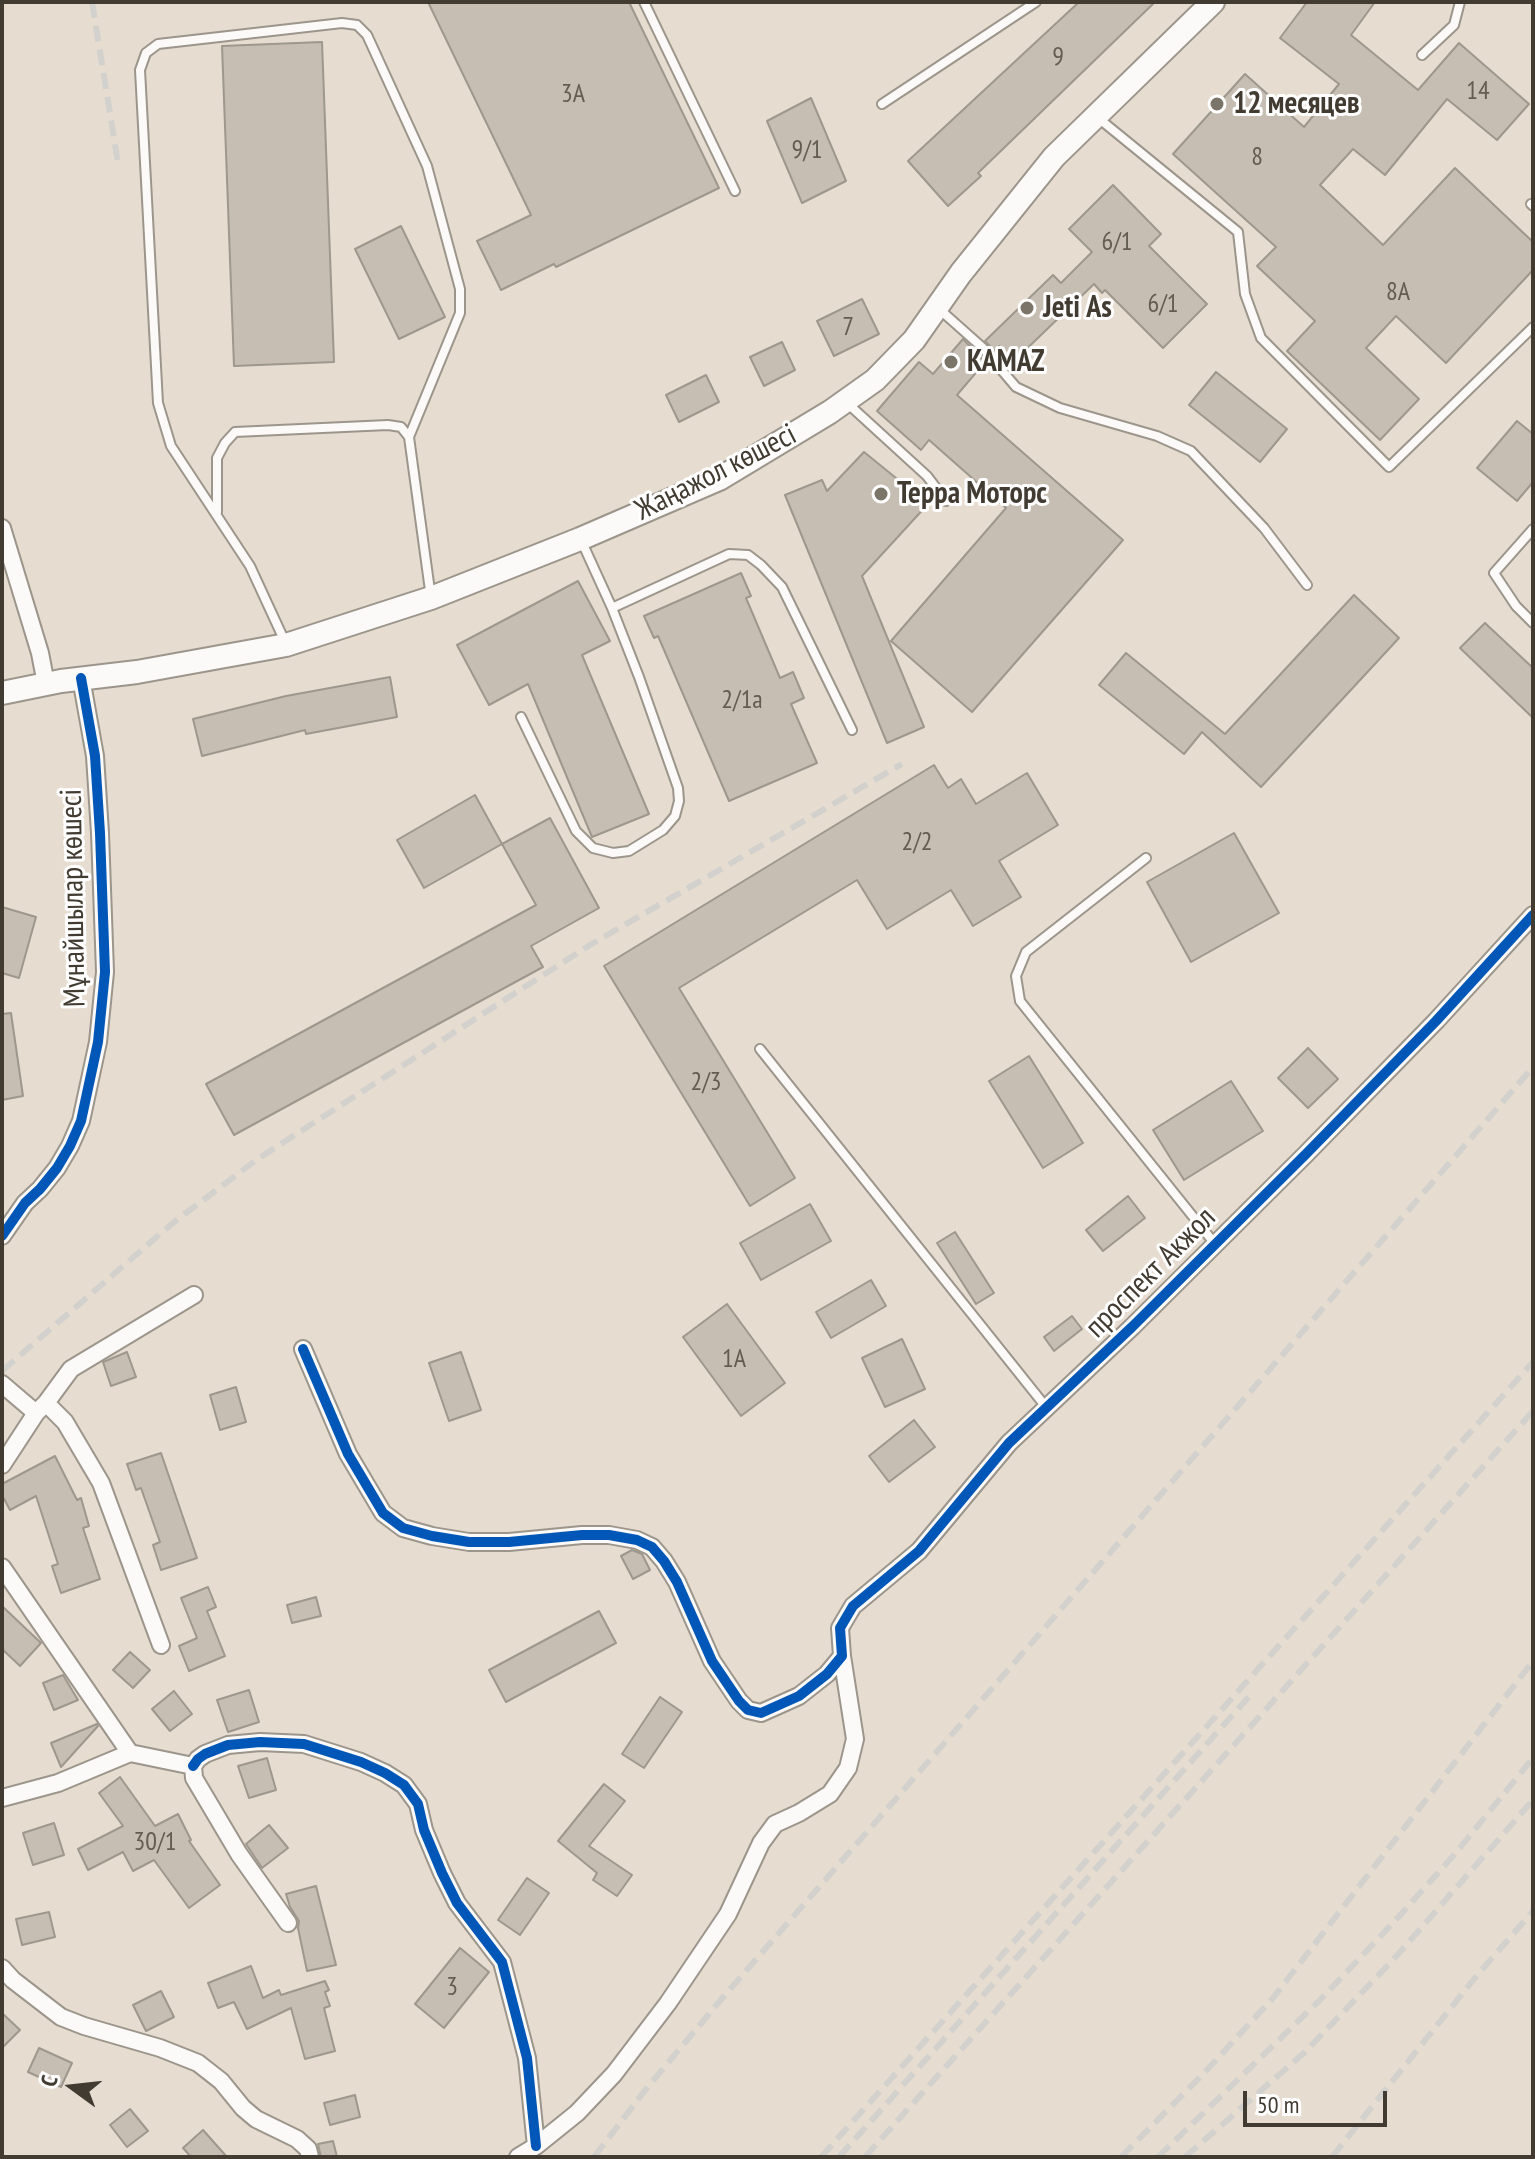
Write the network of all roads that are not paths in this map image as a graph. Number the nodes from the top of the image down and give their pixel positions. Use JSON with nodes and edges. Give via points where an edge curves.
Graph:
{"nodes":[{"id":1,"x":644,"y":2,"type":"edge"},
{"id":2,"x":1036,"y":2,"type":"edge"},
{"id":3,"x":1213,"y":2,"type":"edge"},
{"id":4,"x":1460,"y":2,"type":"edge"},
{"id":5,"x":1422,"y":55,"type":"dead end"},
{"id":6,"x":882,"y":104,"type":"dead end"},
{"id":7,"x":1096,"y":117,"type":"junction"},
{"id":8,"x":735,"y":191,"type":"dead end"},
{"id":9,"x":937,"y":307,"type":"junction"},
{"id":10,"x":1533,"y":327,"type":"edge"},
{"id":11,"x":845,"y":401,"type":"junction"},
{"id":12,"x":409,"y":437,"type":"junction"},
{"id":13,"x":946,"y":501,"type":"dead end"},
{"id":14,"x":217,"y":514,"type":"junction"},
{"id":15,"x":2,"y":528,"type":"edge"},
{"id":16,"x":1533,"y":529,"type":"edge"},
{"id":17,"x":580,"y":539,"type":"junction"},
{"id":18,"x":1307,"y":585,"type":"dead end"},
{"id":19,"x":431,"y":598,"type":"junction"},
{"id":20,"x":612,"y":608,"type":"junction"},
{"id":21,"x":1533,"y":623,"type":"edge"},
{"id":22,"x":286,"y":645,"type":"junction"},
{"id":23,"x":63,"y":681,"type":"junction"},
{"id":24,"x":2,"y":693,"type":"edge"},
{"id":25,"x":521,"y":717,"type":"dead end"},
{"id":26,"x":852,"y":730,"type":"dead end"},
{"id":27,"x":1146,"y":858,"type":"dead end"},
{"id":28,"x":1533,"y":915,"type":"edge"},
{"id":29,"x":760,"y":1049,"type":"dead end"},
{"id":30,"x":2,"y":1236,"type":"edge"},
{"id":31,"x":1215,"y":1244,"type":"junction"},
{"id":32,"x":194,"y":1295,"type":"dead end"},
{"id":33,"x":303,"y":1349,"type":"dead end"},
{"id":34,"x":2,"y":1384,"type":"edge"},
{"id":35,"x":41,"y":1408,"type":"junction"},
{"id":36,"x":1047,"y":1408,"type":"junction"},
{"id":37,"x":2,"y":1465,"type":"edge"},
{"id":38,"x":2,"y":1567,"type":"edge"},
{"id":39,"x":161,"y":1645,"type":"dead end"},
{"id":40,"x":842,"y":1656,"type":"junction"},
{"id":41,"x":130,"y":1753,"type":"junction"},
{"id":42,"x":193,"y":1766,"type":"junction"},
{"id":43,"x":2,"y":1798,"type":"edge"},
{"id":44,"x":288,"y":1923,"type":"dead end"},
{"id":45,"x":2,"y":1968,"type":"edge"},
{"id":46,"x":536,"y":2146,"type":"junction"},
{"id":47,"x":310,"y":2157,"type":"edge"},
{"id":48,"x":518,"y":2157,"type":"edge"}],
"edges":[{"from":1,"to":8,"type":"lane"},
{"from":2,"to":6,"type":"lane"},
{"from":3,"to":7,"type":"main road","name":"Жаңажол көшесі"},
{"from":4,"to":5,"type":"lane","via":[[1454,25]]},
{"from":7,"to":9,"type":"main road","name":"Жаңажол көшесі","via":[[1054,157]]},
{"from":7,"to":10,"type":"lane","via":[[1238,232],[1245,294],[1261,338],[1389,467]]},
{"from":9,"to":11,"type":"main road","name":"Жаңажол көшесі","via":[[875,380]]},
{"from":9,"to":18,"type":"lane","via":[[1016,387],[1060,408],[1191,451],[1264,528]]},
{"from":11,"to":13,"type":"lane","via":[[927,476]]},
{"from":11,"to":17,"type":"main road","name":"Жаңажол көшесі","via":[[719,479]]},
{"from":12,"to":14,"type":"lane","via":[[401,427],[388,425],[235,432],[217,458]]},
{"from":12,"to":14,"type":"lane","via":[[460,313],[461,299],[427,166],[367,35],[357,25],[342,23],[158,44],[146,53],[140,70],[158,403],[171,446]]},
{"from":12,"to":19,"type":"lane"},
{"from":14,"to":22,"type":"lane","via":[[250,566]]},
{"from":15,"to":23,"type":"street","name":"Мұнайшылар көшесі","via":[[40,653]]},
{"from":16,"to":21,"type":"lane","via":[[1494,573]]},
{"from":17,"to":19,"type":"main road","name":"Жаңажол көшесі"},
{"from":17,"to":20,"type":"lane"},
{"from":19,"to":22,"type":"main road","name":"Жаңажол көшесі"},
{"from":20,"to":25,"type":"lane","via":[[678,788],[675,816],[629,851],[593,848],[576,831]]},
{"from":20,"to":26,"type":"lane","via":[[729,554],[748,555],[782,587]]},
{"from":22,"to":23,"type":"main road","name":"Жаңажол көшесі"},
{"from":23,"to":24,"type":"main road","name":"Жаңажол көшесі"},
{"from":23,"to":30,"type":"street","name":"Мұнайшылар көшесі","via":[[95,756],[105,972],[98,1042],[81,1121],[70,1146]]},
{"from":27,"to":31,"type":"lane","via":[[1026,952],[1016,976],[1020,1001]]},
{"from":28,"to":31,"type":"street","name":"проспект Акжол"},
{"from":29,"to":36,"type":"lane"},
{"from":31,"to":36,"type":"street","name":"проспект Акжол"},
{"from":32,"to":35,"type":"street","via":[[71,1369]]},
{"from":33,"to":40,"type":"street","via":[[348,1454],[383,1513],[403,1528],[469,1542],[609,1535],[652,1547],[677,1582],[712,1661],[748,1710],[761,1713],[799,1696]]},
{"from":34,"to":35,"type":"street"},
{"from":35,"to":37,"type":"street"},
{"from":35,"to":39,"type":"street","via":[[65,1422],[101,1483]]},
{"from":36,"to":40,"type":"street","name":"проспект Акжол","via":[[1001,1452],[919,1551],[853,1606],[840,1628]]},
{"from":38,"to":41,"type":"street"},
{"from":40,"to":46,"type":"street","name":"проспект Акжол","via":[[855,1739],[848,1768],[830,1794],[775,1824],[728,1914],[668,2003],[614,2074]]},
{"from":41,"to":42,"type":"street"},
{"from":41,"to":43,"type":"street","via":[[58,1783]]},
{"from":42,"to":44,"type":"street","via":[[194,1778],[239,1854]]},
{"from":42,"to":46,"type":"street","via":[[205,1754],[228,1745],[304,1744],[361,1762],[404,1785],[418,1804],[457,1903],[502,1962],[527,2058]]},
{"from":45,"to":47,"type":"street","via":[[61,2017],[198,2063],[256,2119],[297,2139]]},
{"from":46,"to":48,"type":"street","name":"проспект Акжол"}]}
